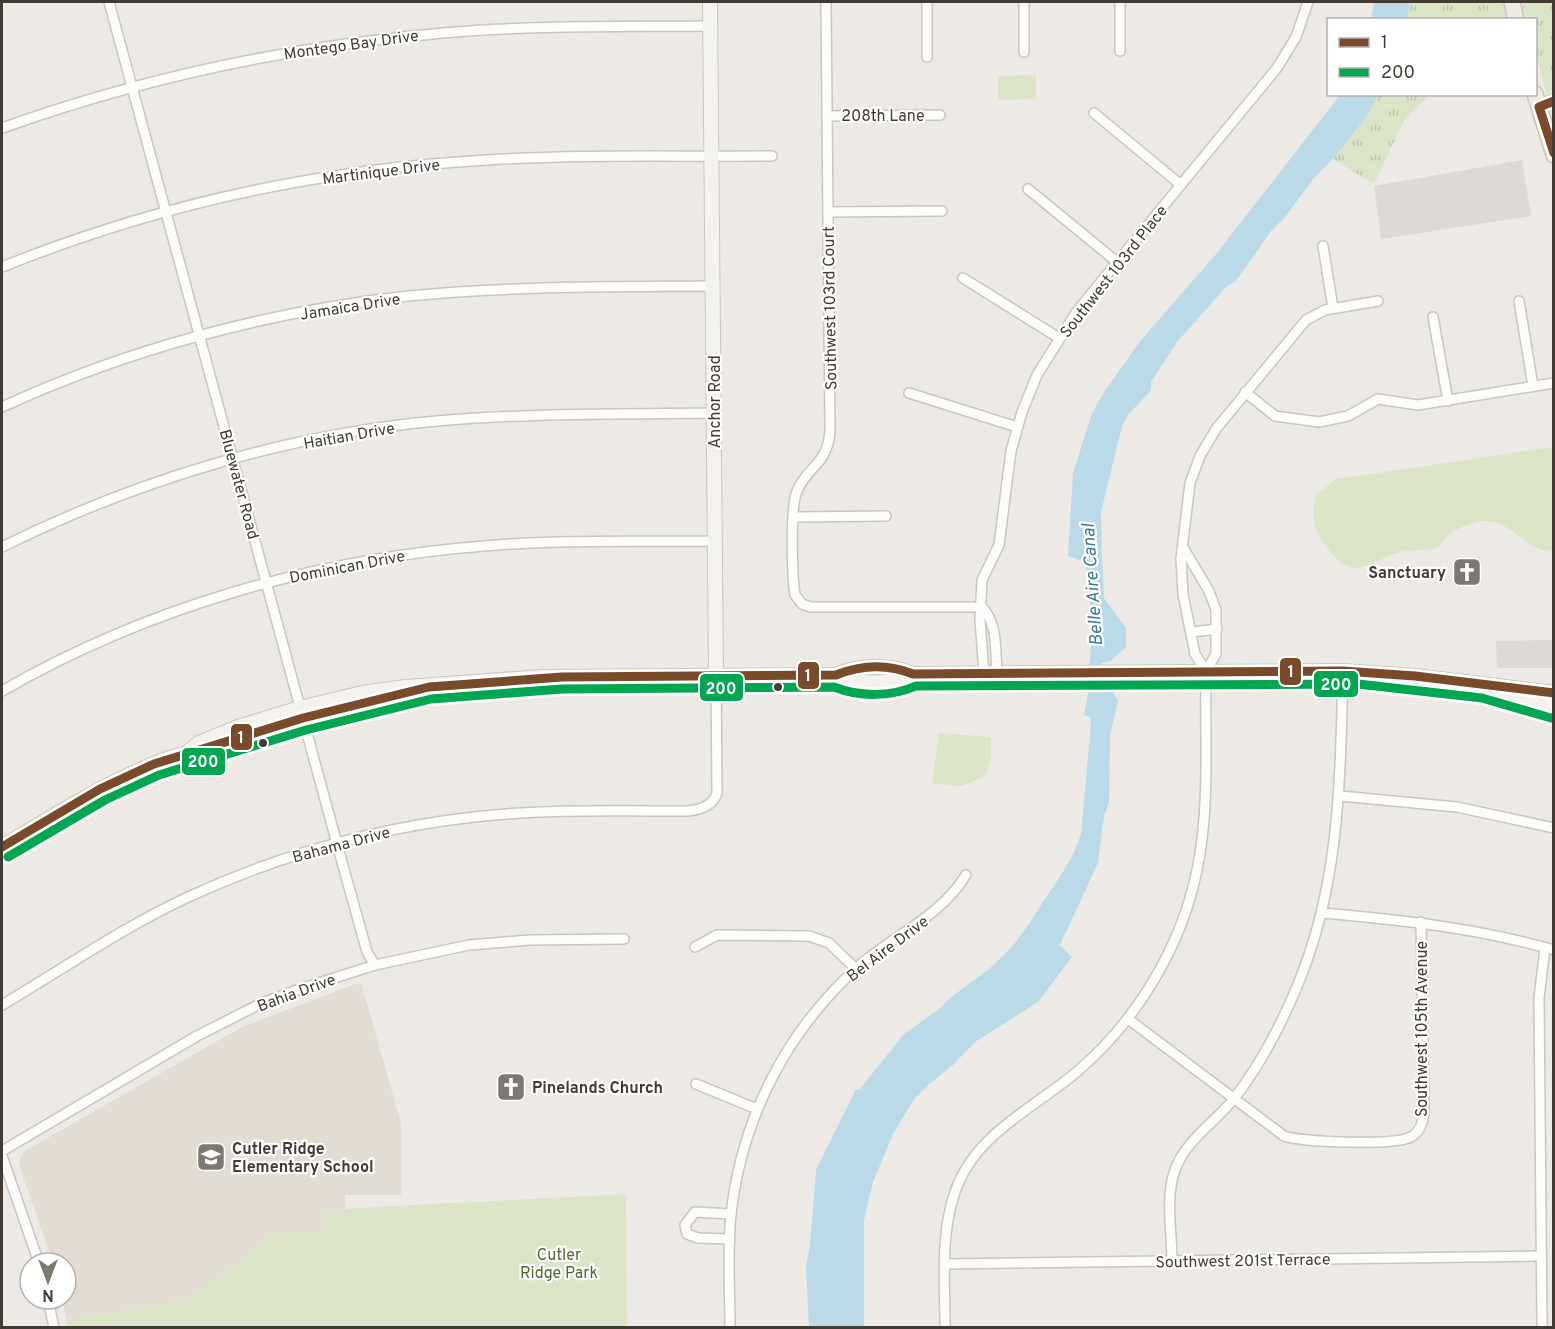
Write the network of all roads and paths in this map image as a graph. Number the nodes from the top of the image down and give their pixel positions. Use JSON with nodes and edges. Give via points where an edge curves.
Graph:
{"nodes":[{"id":1,"x":109,"y":2,"type":"edge"},
{"id":2,"x":710,"y":2,"type":"edge"},
{"id":3,"x":826,"y":2,"type":"edge"},
{"id":4,"x":927,"y":2,"type":"edge"},
{"id":5,"x":1024,"y":2,"type":"edge"},
{"id":6,"x":1120,"y":2,"type":"edge"},
{"id":7,"x":1308,"y":2,"type":"edge"},
{"id":8,"x":1512,"y":2,"type":"edge"},
{"id":9,"x":1516,"y":18,"type":"edge"},
{"id":10,"x":711,"y":26,"type":"junction"},
{"id":11,"x":1120,"y":51,"type":"dead end"},
{"id":12,"x":1024,"y":52,"type":"dead end"},
{"id":13,"x":927,"y":57,"type":"dead end"},
{"id":14,"x":132,"y":86,"type":"junction"},
{"id":15,"x":1537,"y":101,"type":"edge"},
{"id":16,"x":1554,"y":101,"type":"edge"},
{"id":17,"x":1094,"y":113,"type":"dead end"},
{"id":18,"x":940,"y":115,"type":"dead end"},
{"id":19,"x":827,"y":116,"type":"junction"},
{"id":20,"x":1549,"y":123,"type":"edge"},
{"id":21,"x":2,"y":128,"type":"edge"},
{"id":22,"x":1554,"y":155,"type":"edge"},
{"id":23,"x":711,"y":156,"type":"junction"},
{"id":24,"x":772,"y":156,"type":"dead end"},
{"id":25,"x":1181,"y":185,"type":"junction"},
{"id":26,"x":1028,"y":189,"type":"dead end"},
{"id":27,"x":942,"y":211,"type":"dead end"},
{"id":28,"x":166,"y":212,"type":"junction"},
{"id":29,"x":828,"y":212,"type":"junction"},
{"id":30,"x":1323,"y":246,"type":"dead end"},
{"id":31,"x":1117,"y":262,"type":"junction"},
{"id":32,"x":2,"y":267,"type":"edge"},
{"id":33,"x":963,"y":278,"type":"dead end"},
{"id":34,"x":713,"y":286,"type":"junction"},
{"id":35,"x":1378,"y":301,"type":"dead end"},
{"id":36,"x":1519,"y":301,"type":"dead end"},
{"id":37,"x":1333,"y":308,"type":"junction"},
{"id":38,"x":1433,"y":317,"type":"dead end"},
{"id":39,"x":200,"y":337,"type":"junction"},
{"id":40,"x":1059,"y":338,"type":"junction"},
{"id":41,"x":1554,"y":383,"type":"edge"},
{"id":42,"x":1533,"y":386,"type":"junction"},
{"id":43,"x":1245,"y":392,"type":"junction"},
{"id":44,"x":909,"y":393,"type":"dead end"},
{"id":45,"x":1448,"y":401,"type":"junction"},
{"id":46,"x":2,"y":407,"type":"edge"},
{"id":47,"x":714,"y":413,"type":"junction"},
{"id":48,"x":1017,"y":427,"type":"junction"},
{"id":49,"x":233,"y":460,"type":"junction"},
{"id":50,"x":886,"y":516,"type":"dead end"},
{"id":51,"x":794,"y":517,"type":"junction"},
{"id":52,"x":715,"y":541,"type":"junction"},
{"id":53,"x":2,"y":547,"type":"edge"},
{"id":54,"x":1184,"y":549,"type":"junction"},
{"id":55,"x":267,"y":583,"type":"junction"},
{"id":56,"x":982,"y":607,"type":"junction"},
{"id":57,"x":1217,"y":629,"type":"junction"},
{"id":58,"x":1192,"y":632,"type":"junction"},
{"id":59,"x":1206,"y":671,"type":"junction"},
{"id":60,"x":1343,"y":671,"type":"junction"},
{"id":61,"x":991,"y":672,"type":"junction"},
{"id":62,"x":716,"y":676,"type":"junction"},
{"id":63,"x":1495,"y":688,"type":"junction"},
{"id":64,"x":2,"y":691,"type":"edge"},
{"id":65,"x":1554,"y":693,"type":"edge"},
{"id":66,"x":1554,"y":706,"type":"edge"},
{"id":67,"x":302,"y":713,"type":"junction"},
{"id":68,"x":1340,"y":796,"type":"junction"},
{"id":69,"x":713,"y":801,"type":"joint"},
{"id":70,"x":1554,"y":828,"type":"edge"},
{"id":71,"x":337,"y":844,"type":"junction"},
{"id":72,"x":2,"y":847,"type":"edge"},
{"id":73,"x":966,"y":875,"type":"dead end"},
{"id":74,"x":1323,"y":913,"type":"junction"},
{"id":75,"x":1421,"y":922,"type":"junction"},
{"id":76,"x":624,"y":939,"type":"dead end"},
{"id":77,"x":695,"y":947,"type":"dead end"},
{"id":78,"x":1549,"y":949,"type":"edge"},
{"id":79,"x":375,"y":965,"type":"junction"},
{"id":80,"x":856,"y":969,"type":"junction"},
{"id":81,"x":2,"y":1005,"type":"edge"},
{"id":82,"x":1128,"y":1019,"type":"junction"},
{"id":83,"x":696,"y":1084,"type":"dead end"},
{"id":84,"x":1233,"y":1100,"type":"junction"},
{"id":85,"x":757,"y":1109,"type":"junction"},
{"id":86,"x":2,"y":1151,"type":"edge"},
{"id":87,"x":2,"y":1156,"type":"edge"},
{"id":88,"x":731,"y":1214,"type":"junction"},
{"id":89,"x":730,"y":1239,"type":"junction"},
{"id":90,"x":35,"y":1251,"type":"edge"},
{"id":91,"x":1541,"y":1256,"type":"junction"},
{"id":92,"x":1172,"y":1261,"type":"junction"},
{"id":93,"x":945,"y":1264,"type":"junction"},
{"id":94,"x":50,"y":1311,"type":"edge"},
{"id":95,"x":54,"y":1328,"type":"edge"},
{"id":96,"x":730,"y":1328,"type":"edge"},
{"id":97,"x":945,"y":1328,"type":"edge"},
{"id":98,"x":1542,"y":1328,"type":"edge"}],
"edges":[{"from":1,"to":14,"type":"street","name":"Bluewater Road"},
{"from":2,"to":10,"type":"street","name":"Anchor Road"},
{"from":3,"to":19,"type":"street","name":"Southwest 103rd Court"},
{"from":4,"to":13,"type":"street"},
{"from":5,"to":12,"type":"street"},
{"from":6,"to":11,"type":"street"},
{"from":7,"to":25,"type":"street","name":"Southwest 103rd Place","via":[[1296,37],[1277,68]]},
{"from":8,"to":9,"type":"main road"},
{"from":10,"to":14,"type":"street","name":"Montego Bay Drive","via":[[502,29],[390,38],[234,62]]},
{"from":10,"to":23,"type":"street","name":"Anchor Road"},
{"from":14,"to":21,"type":"street","name":"Montego Bay Drive"},
{"from":14,"to":28,"type":"street","name":"Bluewater Road"},
{"from":15,"to":16,"type":"street"},
{"from":15,"to":20,"type":"main road"},
{"from":17,"to":25,"type":"street"},
{"from":18,"to":19,"type":"street","name":"208th Lane"},
{"from":19,"to":29,"type":"street","name":"Southwest 103rd Court"},
{"from":20,"to":22,"type":"main road"},
{"from":23,"to":24,"type":"street","name":"Martinique Drive"},
{"from":23,"to":28,"type":"street","name":"Martinique Drive","via":[[537,158],[423,165],[312,180]]},
{"from":23,"to":34,"type":"street","name":"Anchor Road"},
{"from":25,"to":31,"type":"street","name":"Southwest 103rd Place"},
{"from":26,"to":31,"type":"street"},
{"from":27,"to":29,"type":"street"},
{"from":28,"to":32,"type":"street","name":"Martinique Drive"},
{"from":28,"to":39,"type":"street","name":"Bluewater Road"},
{"from":29,"to":51,"type":"street","name":"Southwest 103rd Court","via":[[830,438],[823,459],[796,492]]},
{"from":30,"to":37,"type":"street"},
{"from":31,"to":40,"type":"street","name":"Southwest 103rd Place"},
{"from":33,"to":40,"type":"street"},
{"from":34,"to":39,"type":"street","name":"Jamaica Drive","via":[[532,288],[409,296],[313,311]]},
{"from":34,"to":47,"type":"street","name":"Anchor Road"},
{"from":35,"to":37,"type":"street"},
{"from":36,"to":42,"type":"street"},
{"from":37,"to":43,"type":"street","via":[[1306,320]]},
{"from":38,"to":45,"type":"street"},
{"from":39,"to":46,"type":"street","name":"Jamaica Drive","via":[[103,368]]},
{"from":39,"to":49,"type":"street","name":"Bluewater Road"},
{"from":40,"to":48,"type":"street","name":"Southwest 103rd Place","via":[[1037,375]]},
{"from":41,"to":42,"type":"street"},
{"from":42,"to":45,"type":"street"},
{"from":43,"to":45,"type":"street","via":[[1275,416],[1312,422],[1348,416],[1378,399],[1414,405]]},
{"from":43,"to":54,"type":"street","via":[[1200,456],[1186,502]]},
{"from":44,"to":48,"type":"street"},
{"from":47,"to":49,"type":"street","name":"Haitian Drive","via":[[550,415],[437,422],[321,440]]},
{"from":47,"to":52,"type":"street","name":"Anchor Road"},
{"from":48,"to":56,"type":"street","name":"Southwest 103rd Place","via":[[997,552],[982,580]]},
{"from":49,"to":53,"type":"street","name":"Haitian Drive","via":[[129,493]]},
{"from":49,"to":55,"type":"street","name":"Bluewater Road"},
{"from":50,"to":51,"type":"street"},
{"from":51,"to":56,"type":"street","name":"Southwest 103rd Court","via":[[794,590],[799,602],[815,607]]},
{"from":52,"to":55,"type":"street","name":"Dominican Drive","via":[[464,547],[364,561]]},
{"from":52,"to":62,"type":"street","name":"Anchor Road"},
{"from":54,"to":57,"type":"street","via":[[1212,597]]},
{"from":54,"to":58,"type":"street","via":[[1183,594]]},
{"from":55,"to":64,"type":"street","name":"Dominican Drive","via":[[115,635]]},
{"from":55,"to":67,"type":"street","name":"Bluewater Road"},
{"from":56,"to":61,"type":"street","name":"Southwest 103rd Place","via":[[980,621]]},
{"from":57,"to":58,"type":"street"},
{"from":57,"to":59,"type":"street","via":[[1216,654]]},
{"from":58,"to":59,"type":"street","via":[[1195,654]]},
{"from":59,"to":60,"type":"street"},
{"from":59,"to":61,"type":"street"},
{"from":59,"to":82,"type":"street","via":[[1206,813],[1198,868],[1169,952]]},
{"from":60,"to":63,"type":"street","via":[[1434,678]]},
{"from":60,"to":68,"type":"street"},
{"from":61,"to":62,"type":"street","via":[[913,674],[901,668],[848,669],[836,675]]},
{"from":62,"to":67,"type":"street","via":[[543,677],[429,687],[362,693]]},
{"from":62,"to":69,"type":"street","name":"Anchor Road","via":[[718,789]]},
{"from":63,"to":65,"type":"street"},
{"from":63,"to":66,"type":"street"},
{"from":67,"to":71,"type":"street","name":"Bluewater Road"},
{"from":67,"to":72,"type":"street","via":[[238,727],[199,743],[188,752],[89,797]]},
{"from":68,"to":70,"type":"street","via":[[1457,807]]},
{"from":68,"to":74,"type":"street"},
{"from":69,"to":71,"type":"street","name":"Bahama Drive","via":[[693,810],[474,817]]},
{"from":71,"to":79,"type":"street","name":"Bluewater Road","via":[[367,952]]},
{"from":71,"to":81,"type":"street","name":"Bahama Drive","via":[[265,865],[184,899]]},
{"from":73,"to":80,"type":"street","name":"Bel Aire Drive","via":[[940,907]]},
{"from":74,"to":75,"type":"street"},
{"from":74,"to":84,"type":"street","via":[[1296,990]]},
{"from":75,"to":78,"type":"street"},
{"from":75,"to":84,"type":"street","name":"Southwest 105th Avenue","via":[[1424,1113],[1414,1134],[1397,1140],[1298,1140],[1278,1132]]},
{"from":76,"to":79,"type":"street","name":"Bahia Drive","via":[[479,943]]},
{"from":77,"to":80,"type":"street","via":[[717,935],[809,936],[828,943]]},
{"from":78,"to":91,"type":"street","via":[[1539,998]]},
{"from":79,"to":86,"type":"street","name":"Bahia Drive","via":[[300,988],[241,1013]]},
{"from":80,"to":85,"type":"street","name":"Bel Aire Drive","via":[[797,1034]]},
{"from":82,"to":84,"type":"street"},
{"from":82,"to":93,"type":"street","via":[[1080,1069],[1002,1127],[981,1149],[956,1190],[947,1225]]},
{"from":83,"to":85,"type":"street"},
{"from":84,"to":92,"type":"street","via":[[1186,1150],[1175,1170],[1171,1191]]},
{"from":85,"to":88,"type":"street","name":"Bel Aire Drive","via":[[740,1162]]},
{"from":87,"to":90,"type":"street"},
{"from":88,"to":89,"type":"street","name":"Bel Aire Drive"},
{"from":88,"to":89,"type":"street","via":[[695,1212],[685,1225],[687,1234],[694,1238]]},
{"from":89,"to":96,"type":"street","name":"Bel Aire Drive"},
{"from":91,"to":92,"type":"street","name":"Southwest 201st Terrace"},
{"from":91,"to":98,"type":"street"},
{"from":92,"to":93,"type":"street","name":"Southwest 201st Terrace"},
{"from":93,"to":97,"type":"street"},
{"from":94,"to":95,"type":"street"}]}
